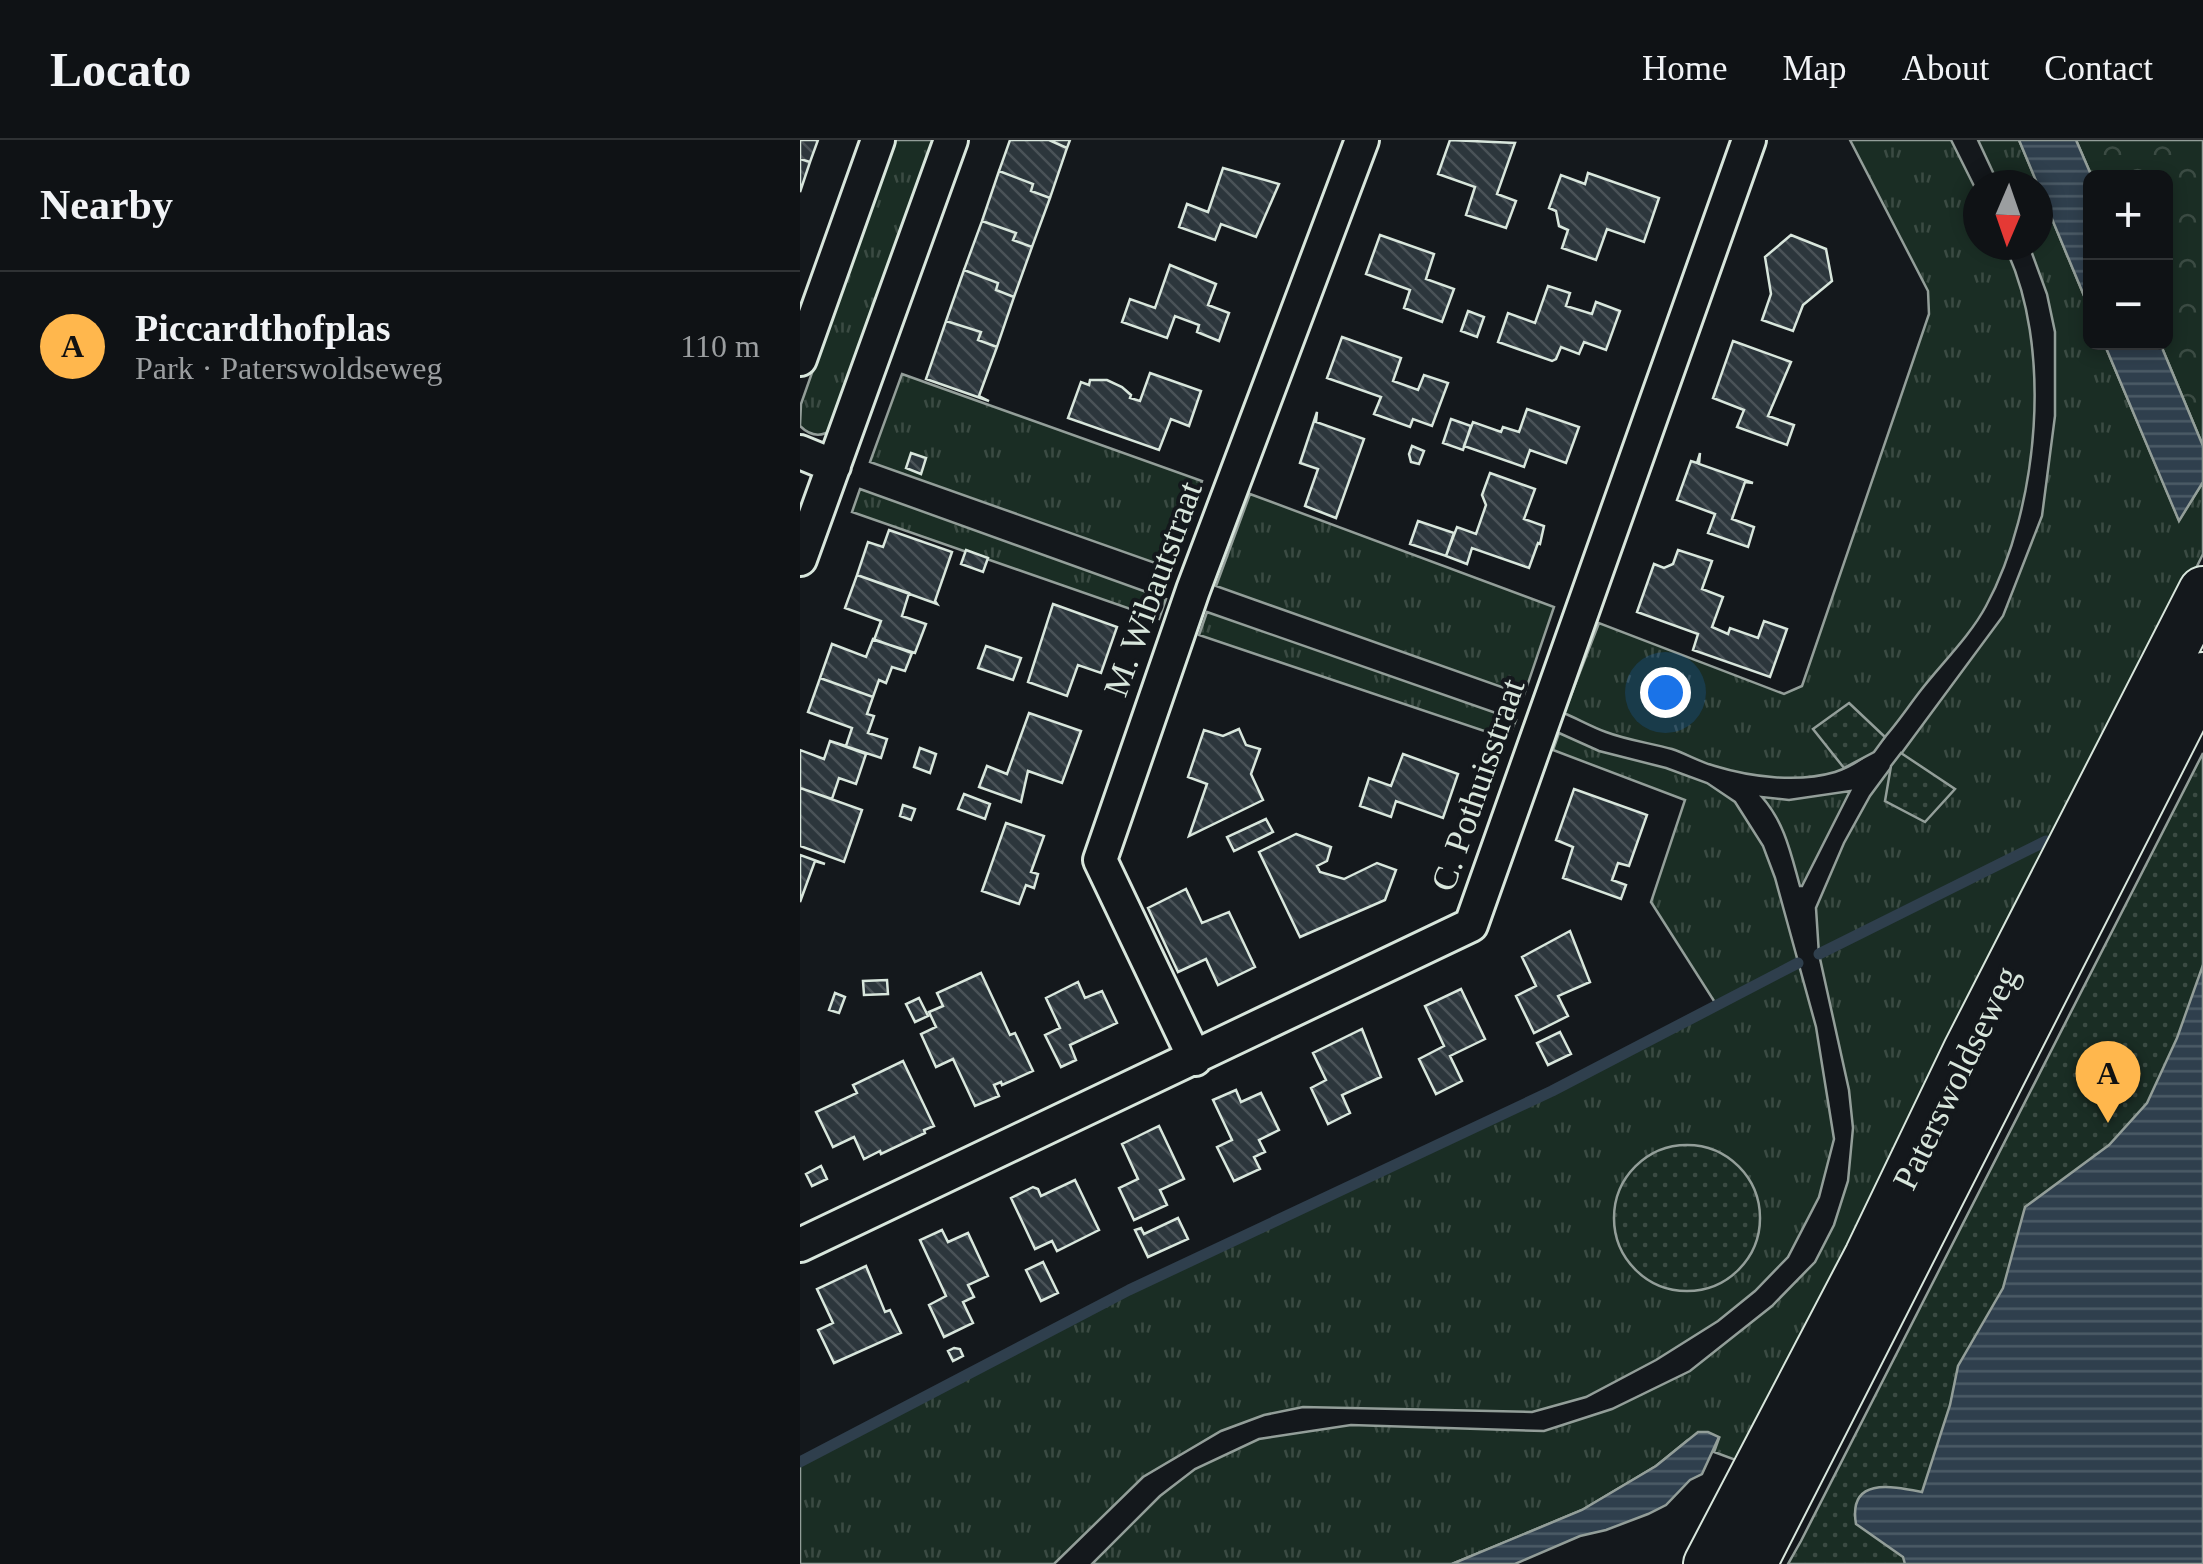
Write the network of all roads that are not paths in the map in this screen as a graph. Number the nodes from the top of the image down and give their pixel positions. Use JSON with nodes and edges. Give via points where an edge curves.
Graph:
{"nodes":[{"id":1,"x":878,"y":140,"type":"edge"},
{"id":2,"x":951,"y":140,"type":"edge"},
{"id":3,"x":1362,"y":140,"type":"edge"},
{"id":4,"x":1749,"y":140,"type":"edge"},
{"id":5,"x":800,"y":359,"type":"edge"},
{"id":6,"x":800,"y":452,"type":"edge"},
{"id":7,"x":834,"y":466,"type":"junction"},
{"id":8,"x":800,"y":559,"type":"edge"},
{"id":9,"x":2203,"y":591,"type":"edge"},
{"id":10,"x":2203,"y":677,"type":"edge"},
{"id":11,"x":1195,"y":1059,"type":"junction"},
{"id":12,"x":800,"y":1244,"type":"edge"},
{"id":13,"x":1708,"y":1564,"type":"edge"},
{"id":14,"x":1752,"y":1564,"type":"edge"}],
"edges":[{"from":1,"to":5,"type":"street"},
{"from":2,"to":7,"type":"street"},
{"from":3,"to":11,"type":"street","name":"M. Wibautstraat","via":[[1100,860]]},
{"from":4,"to":11,"type":"street","name":"C. Pothuisstraat","via":[[1471,925]]},
{"from":6,"to":7,"type":"street"},
{"from":7,"to":8,"type":"street"},
{"from":9,"to":13,"type":"main road","name":"Paterswoldseweg"},
{"from":10,"to":14,"type":"main road","name":"Paterswoldseweg"},
{"from":11,"to":12,"type":"street","name":"C. Pothuisstraat"}]}
